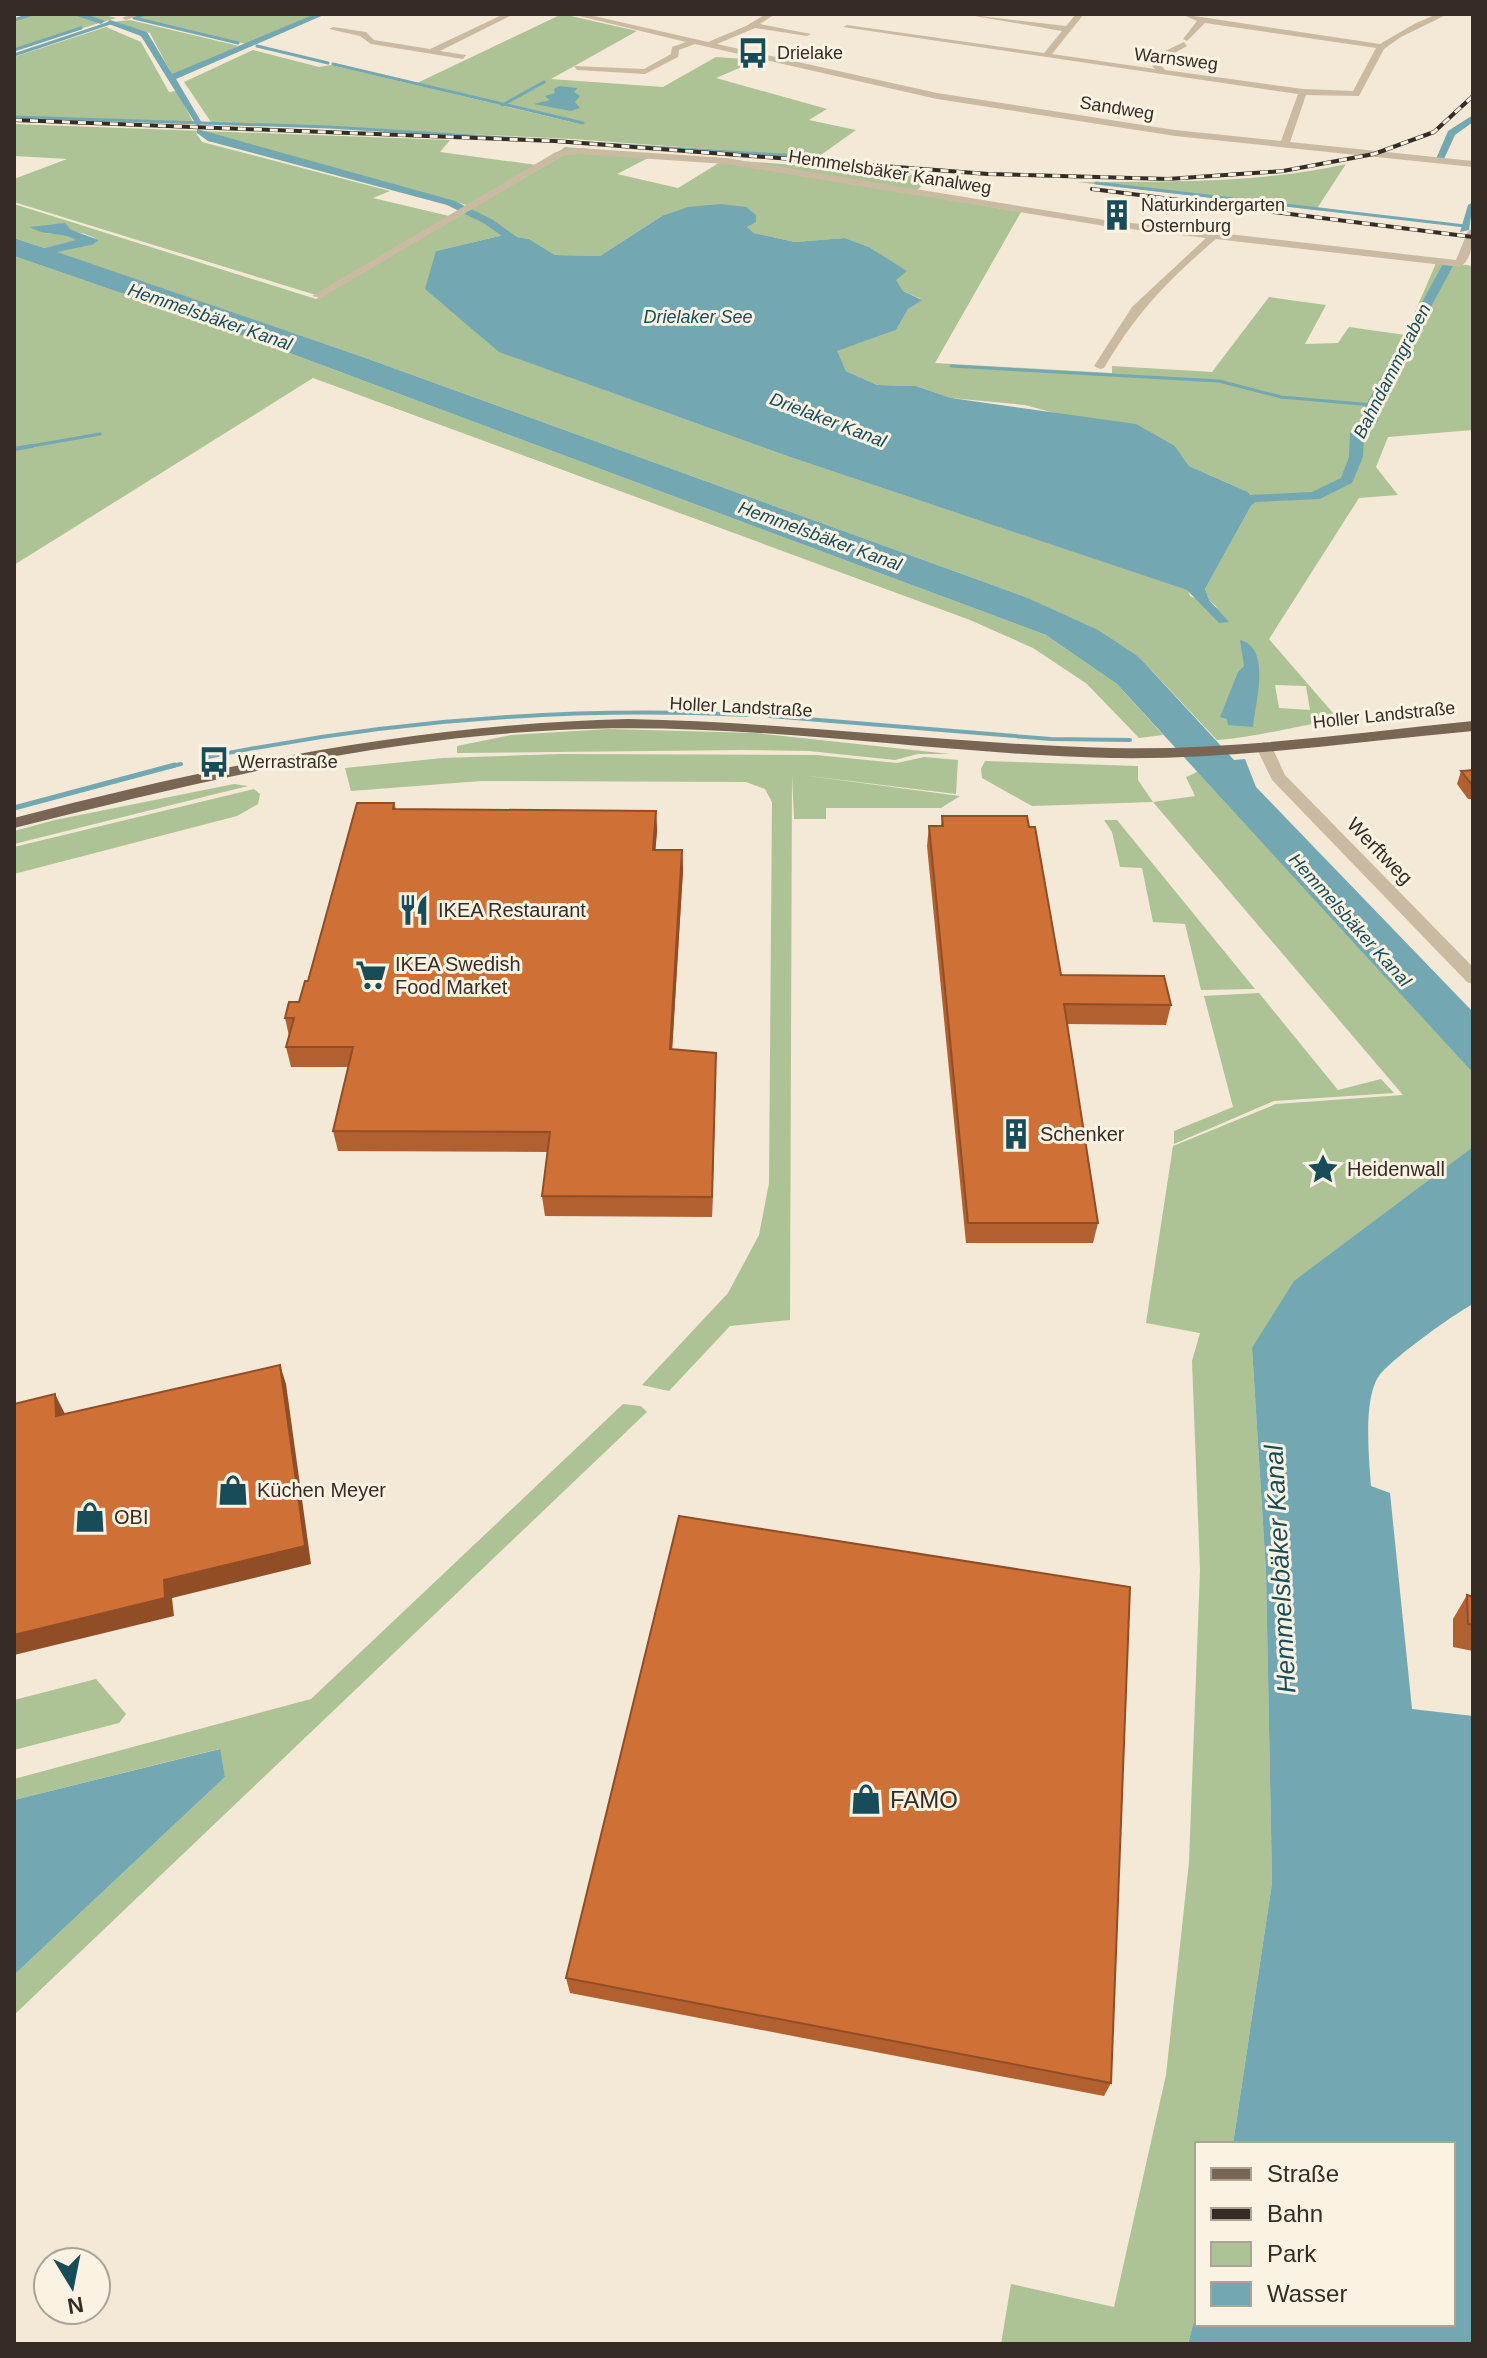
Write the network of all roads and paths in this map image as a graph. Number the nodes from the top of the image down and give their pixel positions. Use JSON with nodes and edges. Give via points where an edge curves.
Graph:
{"nodes":[{"id":1,"x":139,"y":14,"type":"edge"},
{"id":2,"x":510,"y":14,"type":"edge"},
{"id":3,"x":575,"y":14,"type":"edge"},
{"id":4,"x":771,"y":14,"type":"edge"},
{"id":5,"x":967,"y":14,"type":"edge"},
{"id":6,"x":1080,"y":14,"type":"edge"},
{"id":7,"x":1185,"y":14,"type":"edge"},
{"id":8,"x":1444,"y":14,"type":"edge"},
{"id":9,"x":126,"y":18,"type":"dead end"},
{"id":10,"x":473,"y":19,"type":"dead end"},
{"id":11,"x":496,"y":21,"type":"junction"},
{"id":12,"x":1205,"y":21,"type":"junction"},
{"id":13,"x":751,"y":25,"type":"junction"},
{"id":14,"x":847,"y":27,"type":"dead end"},
{"id":15,"x":333,"y":29,"type":"dead end"},
{"id":16,"x":1067,"y":29,"type":"junction"},
{"id":17,"x":447,"y":34,"type":"dead end"},
{"id":18,"x":807,"y":34,"type":"dead end"},
{"id":19,"x":465,"y":37,"type":"junction"},
{"id":20,"x":694,"y":41,"type":"junction"},
{"id":21,"x":709,"y":44,"type":"junction"},
{"id":22,"x":1384,"y":47,"type":"junction"},
{"id":23,"x":431,"y":52,"type":"junction"},
{"id":24,"x":1046,"y":56,"type":"junction"},
{"id":25,"x":463,"y":57,"type":"dead end"},
{"id":26,"x":577,"y":68,"type":"dead end"},
{"id":27,"x":1159,"y":73,"type":"junction"},
{"id":28,"x":1303,"y":92,"type":"junction"},
{"id":29,"x":1285,"y":144,"type":"junction"},
{"id":30,"x":1473,"y":164,"type":"edge"},
{"id":31,"x":1473,"y":231,"type":"edge"},
{"id":32,"x":1215,"y":235,"type":"junction"},
{"id":33,"x":317,"y":296,"type":"dead end"},
{"id":34,"x":1100,"y":366,"type":"dead end"},
{"id":35,"x":1473,"y":726,"type":"edge"},
{"id":36,"x":1264,"y":747,"type":"junction"},
{"id":37,"x":14,"y":823,"type":"edge"},
{"id":38,"x":1473,"y":978,"type":"edge"}],
"edges":[{"from":1,"to":9,"type":"street"},
{"from":2,"to":11,"type":"street"},
{"from":3,"to":20,"type":"street","name":"Sandweg"},
{"from":4,"to":13,"type":"street"},
{"from":5,"to":16,"type":"street"},
{"from":6,"to":16,"type":"street"},
{"from":7,"to":12,"type":"street"},
{"from":8,"to":22,"type":"street"},
{"from":10,"to":11,"type":"street"},
{"from":11,"to":19,"type":"street"},
{"from":12,"to":22,"type":"street"},
{"from":12,"to":27,"type":"street","via":[[1166,54],[1156,66]]},
{"from":13,"to":18,"type":"street"},
{"from":13,"to":21,"type":"street"},
{"from":14,"to":24,"type":"street","name":"Warnsweg"},
{"from":15,"to":23,"type":"street"},
{"from":16,"to":24,"type":"street"},
{"from":17,"to":19,"type":"street"},
{"from":19,"to":23,"type":"street"},
{"from":20,"to":21,"type":"street","name":"Sandweg"},
{"from":20,"to":26,"type":"street","via":[[645,72]]},
{"from":21,"to":29,"type":"street","name":"Sandweg","via":[[937,96],[1136,128]]},
{"from":22,"to":28,"type":"street","name":"Warnsweg","via":[[1374,55],[1356,94]]},
{"from":23,"to":25,"type":"street"},
{"from":24,"to":27,"type":"street","name":"Warnsweg"},
{"from":27,"to":28,"type":"street","name":"Warnsweg"},
{"from":28,"to":29,"type":"street"},
{"from":29,"to":30,"type":"street","name":"Sandweg"},
{"from":31,"to":32,"type":"street","name":"Hemmelsbäker Kanalweg","via":[[1460,264]]},
{"from":32,"to":33,"type":"street","name":"Hemmelsbäker Kanalweg","via":[[1105,223],[735,162],[587,151],[559,154]]},
{"from":32,"to":34,"type":"street","via":[[1131,312]]},
{"from":35,"to":36,"type":"main road","name":"Holler Landstraße"},
{"from":36,"to":37,"type":"main road","name":"Holler Landstraße","via":[[1178,753],[1041,751],[696,724],[557,725],[314,754]]},
{"from":36,"to":38,"type":"street","name":"Werftweg","via":[[1278,777]]}]}
